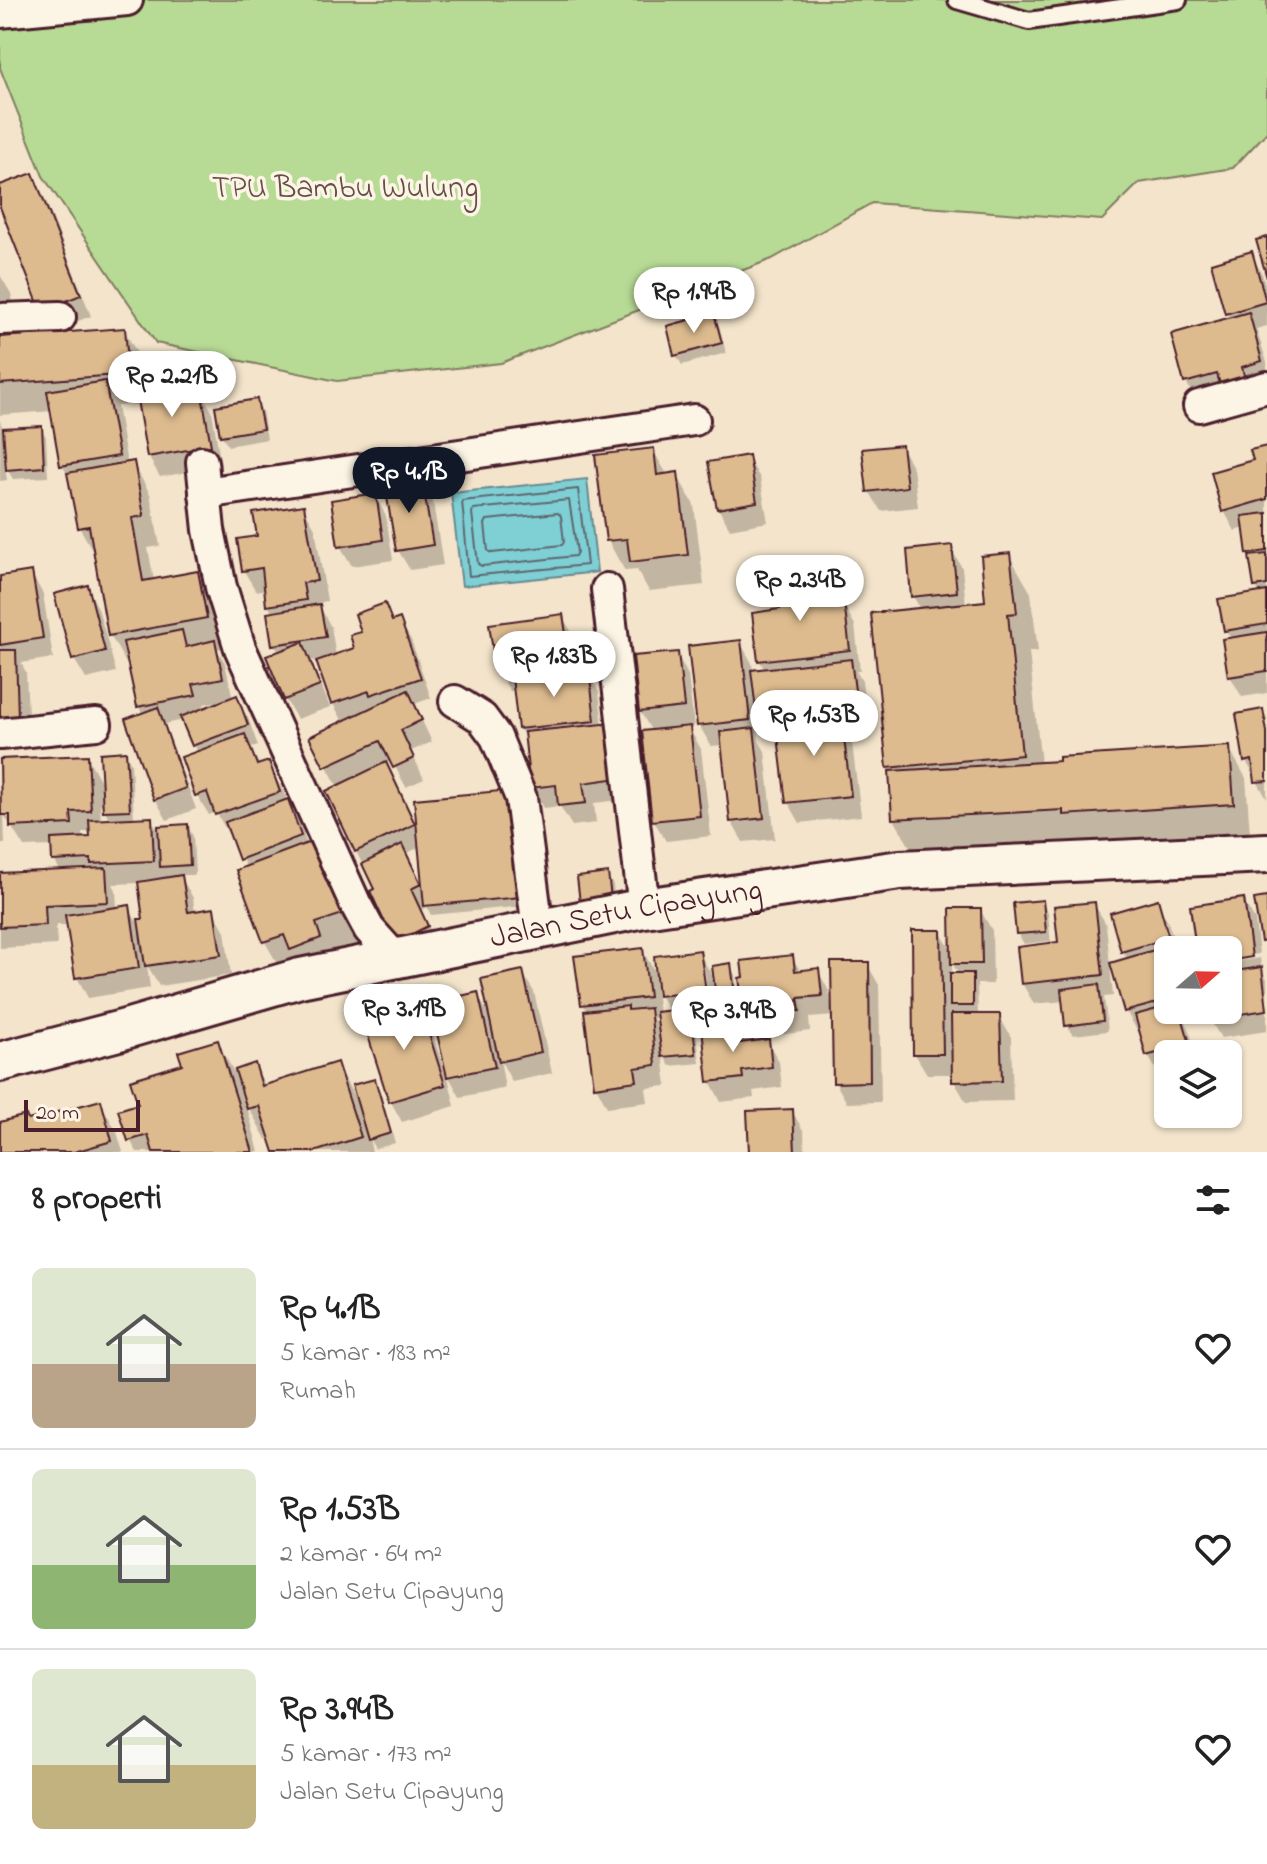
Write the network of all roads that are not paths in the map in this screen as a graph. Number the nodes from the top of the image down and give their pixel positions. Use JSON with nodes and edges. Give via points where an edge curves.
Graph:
{"nodes":[{"id":1,"x":127,"y":0,"type":"edge"},
{"id":2,"x":957,"y":0,"type":"edge"},
{"id":3,"x":1178,"y":0,"type":"edge"},
{"id":4,"x":0,"y":12,"type":"edge"},
{"id":5,"x":60,"y":317,"type":"dead end"},
{"id":6,"x":0,"y":319,"type":"edge"},
{"id":7,"x":1267,"y":387,"type":"edge"},
{"id":8,"x":1199,"y":406,"type":"dead end"},
{"id":9,"x":694,"y":420,"type":"dead end"},
{"id":10,"x":202,"y":462,"type":"dead end"},
{"id":11,"x":205,"y":493,"type":"junction"},
{"id":12,"x":607,"y":589,"type":"dead end"},
{"id":13,"x":455,"y":701,"type":"dead end"},
{"id":14,"x":96,"y":724,"type":"dead end"},
{"id":15,"x":0,"y":734,"type":"edge"},
{"id":16,"x":1267,"y":853,"type":"edge"},
{"id":17,"x":644,"y":908,"type":"junction"},
{"id":18,"x":538,"y":929,"type":"junction"},
{"id":19,"x":395,"y":958,"type":"junction"},
{"id":20,"x":0,"y":1062,"type":"edge"}],
"edges":[{"from":1,"to":4,"type":"street"},
{"from":2,"to":3,"type":"lane","via":[[1029,21]]},
{"from":5,"to":6,"type":"street"},
{"from":7,"to":8,"type":"street"},
{"from":9,"to":11,"type":"street"},
{"from":10,"to":11,"type":"street"},
{"from":11,"to":19,"type":"street","via":[[221,587],[248,670],[355,903]]},
{"from":12,"to":17,"type":"street"},
{"from":13,"to":18,"type":"street","via":[[482,718],[496,737],[521,798]]},
{"from":14,"to":15,"type":"street"},
{"from":16,"to":17,"type":"street","name":"Jalan Setu Cipayung","via":[[900,870]]},
{"from":17,"to":18,"type":"street","name":"Jalan Setu Cipayung"},
{"from":18,"to":19,"type":"street","name":"Jalan Setu Cipayung"},
{"from":19,"to":20,"type":"street","name":"Jalan Setu Cipayung","via":[[300,978]]}]}
